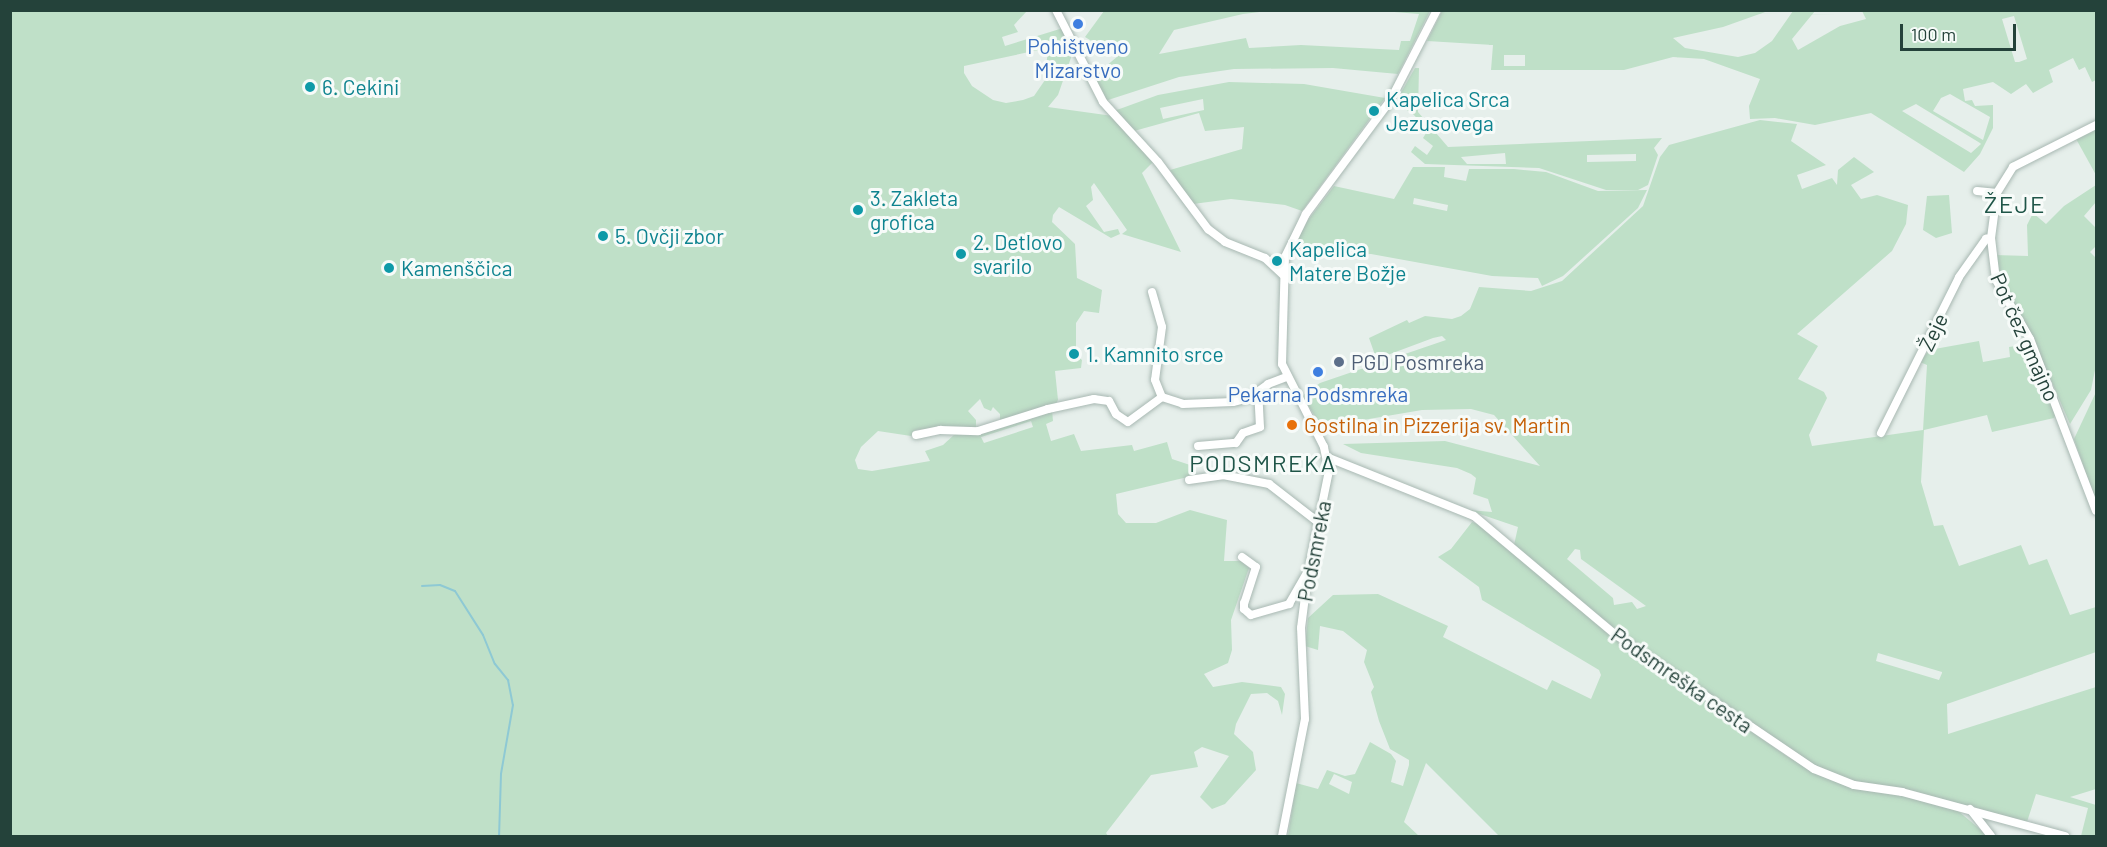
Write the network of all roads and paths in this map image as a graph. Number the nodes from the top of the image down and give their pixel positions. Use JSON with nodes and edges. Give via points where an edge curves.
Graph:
{"nodes":[{"id":1,"x":1056,"y":10,"type":"edge"},
{"id":2,"x":1437,"y":10,"type":"edge"},
{"id":3,"x":2097,"y":125,"type":"edge"},
{"id":4,"x":1977,"y":191,"type":"dead end"},
{"id":5,"x":1997,"y":193,"type":"junction"},
{"id":6,"x":1991,"y":238,"type":"junction"},
{"id":7,"x":1283,"y":274,"type":"junction"},
{"id":8,"x":1152,"y":291,"type":"dead end"},
{"id":9,"x":1286,"y":377,"type":"junction"},
{"id":10,"x":1258,"y":393,"type":"junction"},
{"id":11,"x":1162,"y":397,"type":"junction"},
{"id":12,"x":1881,"y":434,"type":"dead end"},
{"id":13,"x":916,"y":435,"type":"dead end"},
{"id":14,"x":1198,"y":446,"type":"dead end"},
{"id":15,"x":1329,"y":458,"type":"junction"},
{"id":16,"x":1189,"y":480,"type":"dead end"},
{"id":17,"x":2097,"y":511,"type":"edge"},
{"id":18,"x":1318,"y":522,"type":"junction"},
{"id":19,"x":1242,"y":556,"type":"dead end"},
{"id":20,"x":1308,"y":573,"type":"junction"},
{"id":21,"x":1970,"y":809,"type":"junction"},
{"id":22,"x":1282,"y":837,"type":"edge"},
{"id":23,"x":1991,"y":837,"type":"edge"},
{"id":24,"x":2066,"y":837,"type":"edge"}],
"edges":[{"from":1,"to":7,"type":"street","via":[[1103,102],[1158,162],[1208,229],[1221,240],[1265,258]]},
{"from":2,"to":7,"type":"street","via":[[1390,101],[1295,231]]},
{"from":3,"to":5,"type":"street","name":"Pot čez gmajno","via":[[2013,167]]},
{"from":4,"to":5,"type":"street"},
{"from":5,"to":6,"type":"street","name":"Pot čez gmajno"},
{"from":6,"to":12,"type":"street","name":"Žeje","via":[[1986,238],[1959,277]]},
{"from":6,"to":17,"type":"street","name":"Pot čez gmajno","via":[[1996,280],[2030,339]]},
{"from":7,"to":9,"type":"street","via":[[1280,346]]},
{"from":8,"to":11,"type":"street","via":[[1162,327],[1155,380]]},
{"from":9,"to":10,"type":"street"},
{"from":9,"to":15,"type":"street"},
{"from":10,"to":11,"type":"street","via":[[1212,404],[1183,404]]},
{"from":10,"to":14,"type":"street","via":[[1260,427],[1243,433],[1236,444]]},
{"from":11,"to":13,"type":"street","via":[[1128,422],[1116,414],[1109,401],[1094,399],[978,431],[940,430]]},
{"from":15,"to":18,"type":"street","name":"Podsmreka"},
{"from":15,"to":21,"type":"street","name":"Podsmreška cesta","via":[[1474,516],[1616,634],[1814,769],[1854,785]]},
{"from":16,"to":18,"type":"street","via":[[1223,475],[1269,484]]},
{"from":18,"to":20,"type":"street","name":"Podsmreka"},
{"from":19,"to":20,"type":"street","via":[[1256,567],[1244,603],[1244,609],[1251,615],[1288,604]]},
{"from":20,"to":22,"type":"street","name":"Podsmreka","via":[[1301,628],[1305,719]]},
{"from":21,"to":23,"type":"street"},
{"from":21,"to":24,"type":"street","name":"Podsmreška cesta"}]}
